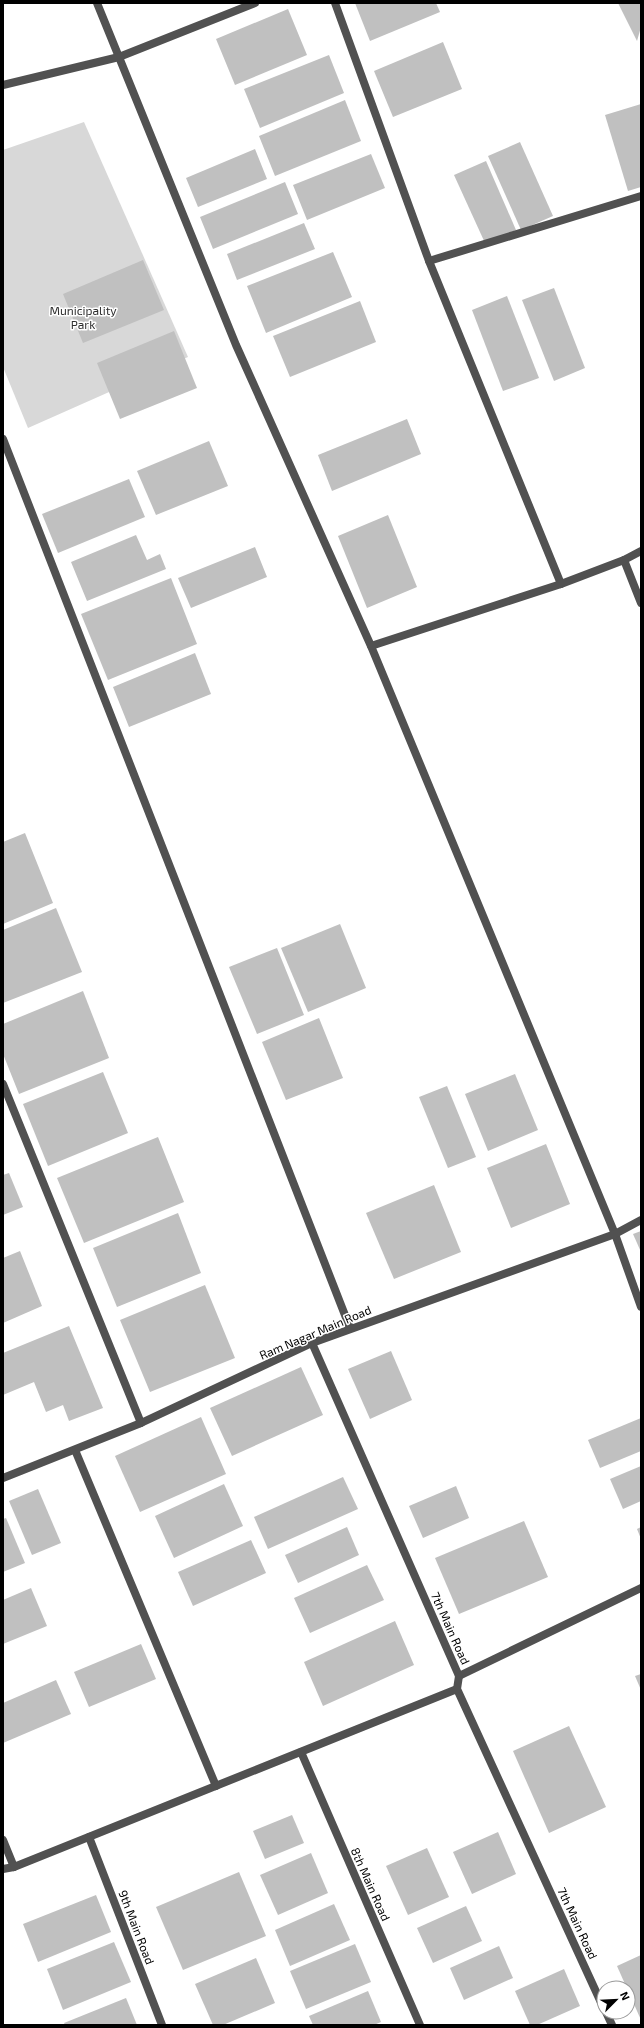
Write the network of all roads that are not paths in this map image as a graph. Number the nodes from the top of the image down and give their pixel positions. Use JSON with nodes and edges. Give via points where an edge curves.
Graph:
{"nodes":[{"id":1,"x":97,"y":3,"type":"edge"},
{"id":2,"x":255,"y":3,"type":"edge"},
{"id":3,"x":335,"y":3,"type":"edge"},
{"id":4,"x":119,"y":56,"type":"junction"},
{"id":5,"x":3,"y":85,"type":"edge"},
{"id":6,"x":641,"y":196,"type":"edge"},
{"id":7,"x":429,"y":261,"type":"junction"},
{"id":8,"x":3,"y":439,"type":"edge"},
{"id":9,"x":641,"y":551,"type":"edge"},
{"id":10,"x":624,"y":560,"type":"junction"},
{"id":11,"x":561,"y":584,"type":"junction"},
{"id":12,"x":641,"y":603,"type":"edge"},
{"id":13,"x":371,"y":646,"type":"junction"},
{"id":14,"x":3,"y":1084,"type":"edge"},
{"id":15,"x":641,"y":1220,"type":"edge"},
{"id":16,"x":615,"y":1234,"type":"junction"},
{"id":17,"x":641,"y":1307,"type":"edge"},
{"id":18,"x":350,"y":1328,"type":"junction"},
{"id":19,"x":312,"y":1343,"type":"junction"},
{"id":20,"x":141,"y":1423,"type":"junction"},
{"id":21,"x":75,"y":1450,"type":"junction"},
{"id":22,"x":3,"y":1478,"type":"edge"},
{"id":23,"x":641,"y":1588,"type":"edge"},
{"id":24,"x":459,"y":1676,"type":"junction"},
{"id":25,"x":457,"y":1689,"type":"junction"},
{"id":26,"x":301,"y":1752,"type":"junction"},
{"id":27,"x":216,"y":1786,"type":"junction"},
{"id":28,"x":89,"y":1837,"type":"junction"},
{"id":29,"x":3,"y":1840,"type":"edge"},
{"id":30,"x":14,"y":1867,"type":"junction"},
{"id":31,"x":3,"y":1869,"type":"edge"},
{"id":32,"x":596,"y":1991,"type":"edge"},
{"id":33,"x":162,"y":2025,"type":"edge"},
{"id":34,"x":420,"y":2025,"type":"edge"}],
"edges":[{"from":1,"to":4,"type":"street"},
{"from":2,"to":4,"type":"street"},
{"from":3,"to":7,"type":"street"},
{"from":4,"to":5,"type":"street"},
{"from":4,"to":13,"type":"street","via":[[236,345]]},
{"from":6,"to":7,"type":"street"},
{"from":7,"to":11,"type":"street"},
{"from":8,"to":18,"type":"street"},
{"from":9,"to":10,"type":"street"},
{"from":10,"to":11,"type":"street"},
{"from":10,"to":12,"type":"street"},
{"from":11,"to":13,"type":"street"},
{"from":13,"to":16,"type":"street"},
{"from":14,"to":20,"type":"street"},
{"from":15,"to":16,"type":"street","name":"Ram Nagar Main Road"},
{"from":16,"to":17,"type":"street"},
{"from":16,"to":18,"type":"street","name":"Ram Nagar Main Road"},
{"from":18,"to":19,"type":"street","name":"Ram Nagar Main Road"},
{"from":19,"to":20,"type":"street","name":"Ram Nagar Main Road"},
{"from":19,"to":24,"type":"street","name":"7th Main Road"},
{"from":20,"to":21,"type":"street","name":"Ram Nagar Main Road"},
{"from":21,"to":22,"type":"street","name":"Ram Nagar Main Road"},
{"from":21,"to":27,"type":"street"},
{"from":23,"to":24,"type":"street"},
{"from":24,"to":25,"type":"street","name":"7th Main Road"},
{"from":25,"to":26,"type":"street"},
{"from":25,"to":32,"type":"street","name":"7th Main Road"},
{"from":26,"to":27,"type":"street"},
{"from":26,"to":34,"type":"street","name":"8th Main Road"},
{"from":27,"to":28,"type":"street"},
{"from":28,"to":30,"type":"street"},
{"from":28,"to":33,"type":"street","name":"9th Main Road"},
{"from":29,"to":30,"type":"street"},
{"from":30,"to":31,"type":"street"}]}
